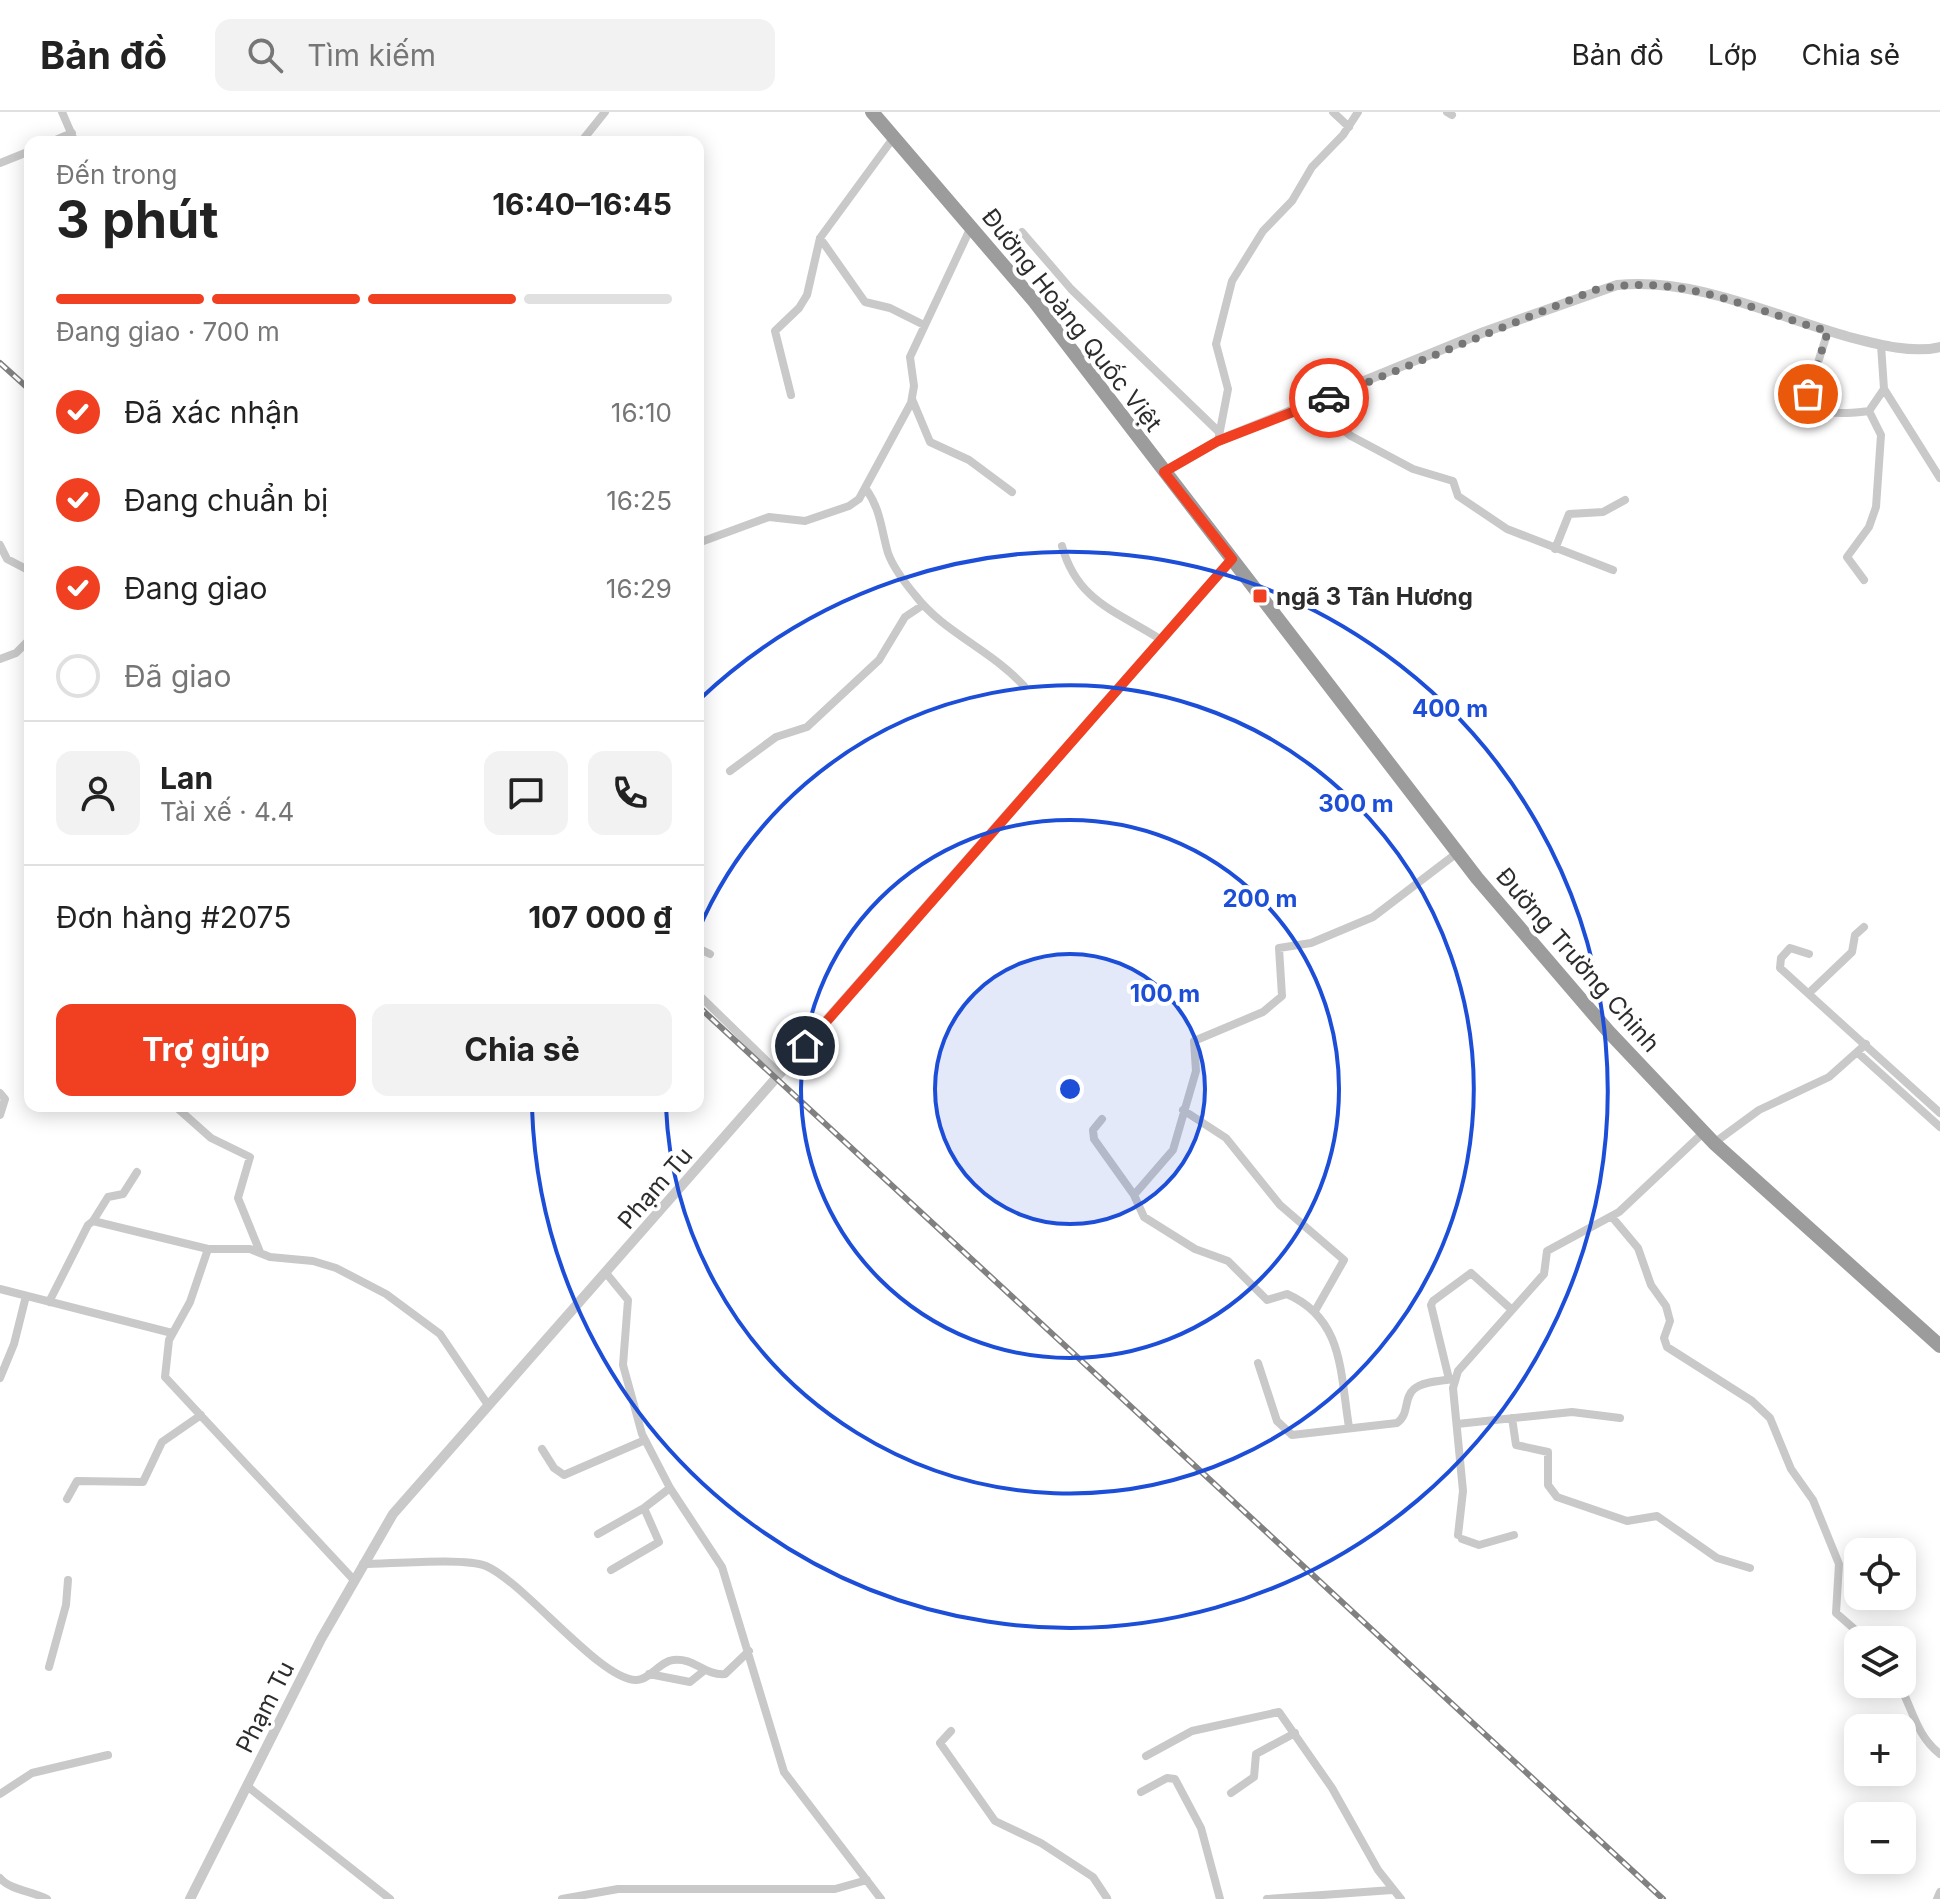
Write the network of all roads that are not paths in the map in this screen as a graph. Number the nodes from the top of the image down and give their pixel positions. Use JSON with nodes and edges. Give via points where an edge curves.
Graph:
{"nodes":[{"id":1,"x":62,"y":112,"type":"edge"},
{"id":2,"x":605,"y":112,"type":"edge"},
{"id":3,"x":872,"y":112,"type":"edge"},
{"id":4,"x":1333,"y":112,"type":"edge"},
{"id":5,"x":1358,"y":112,"type":"edge"},
{"id":6,"x":1349,"y":127,"type":"junction"},
{"id":7,"x":72,"y":136,"type":"edge"},
{"id":8,"x":586,"y":136,"type":"edge"},
{"id":9,"x":895,"y":136,"type":"junction"},
{"id":10,"x":24,"y":153,"type":"edge"},
{"id":11,"x":0,"y":163,"type":"edge"},
{"id":12,"x":971,"y":227,"type":"junction"},
{"id":13,"x":1022,"y":232,"type":"dead end"},
{"id":14,"x":820,"y":238,"type":"junction"},
{"id":15,"x":924,"y":325,"type":"junction"},
{"id":16,"x":1828,"y":331,"type":"junction"},
{"id":17,"x":1881,"y":345,"type":"junction"},
{"id":18,"x":1940,"y":347,"type":"edge"},
{"id":19,"x":1884,"y":389,"type":"junction"},
{"id":20,"x":791,"y":395,"type":"dead end"},
{"id":21,"x":912,"y":399,"type":"junction"},
{"id":22,"x":1312,"y":405,"type":"junction"},
{"id":23,"x":1869,"y":411,"type":"junction"},
{"id":24,"x":1218,"y":437,"type":"junction"},
{"id":25,"x":1164,"y":472,"type":"junction"},
{"id":26,"x":1940,"y":478,"type":"edge"},
{"id":27,"x":866,"y":489,"type":"junction"},
{"id":28,"x":1012,"y":492,"type":"dead end"},
{"id":29,"x":1625,"y":500,"type":"dead end"},
{"id":30,"x":704,"y":541,"type":"edge"},
{"id":31,"x":0,"y":545,"type":"edge"},
{"id":32,"x":1062,"y":546,"type":"dead end"},
{"id":33,"x":1555,"y":549,"type":"junction"},
{"id":34,"x":1232,"y":559,"type":"junction"},
{"id":35,"x":24,"y":568,"type":"edge"},
{"id":36,"x":1613,"y":570,"type":"dead end"},
{"id":37,"x":1864,"y":580,"type":"dead end"},
{"id":38,"x":923,"y":605,"type":"junction"},
{"id":39,"x":1160,"y":639,"type":"junction"},
{"id":40,"x":24,"y":645,"type":"edge"},
{"id":41,"x":0,"y":659,"type":"edge"},
{"id":42,"x":1024,"y":686,"type":"dead end"},
{"id":43,"x":730,"y":771,"type":"dead end"},
{"id":44,"x":1457,"y":853,"type":"junction"},
{"id":45,"x":1864,"y":927,"type":"dead end"},
{"id":46,"x":704,"y":951,"type":"edge"},
{"id":47,"x":710,"y":954,"type":"dead end"},
{"id":48,"x":1809,"y":954,"type":"dead end"},
{"id":49,"x":1809,"y":993,"type":"junction"},
{"id":50,"x":704,"y":1000,"type":"edge"},
{"id":51,"x":1862,"y":1049,"type":"junction"},
{"id":52,"x":780,"y":1074,"type":"junction"},
{"id":53,"x":0,"y":1093,"type":"edge"},
{"id":54,"x":1183,"y":1110,"type":"junction"},
{"id":55,"x":182,"y":1112,"type":"edge"},
{"id":56,"x":1940,"y":1113,"type":"edge"},
{"id":57,"x":0,"y":1115,"type":"edge"},
{"id":58,"x":1102,"y":1119,"type":"dead end"},
{"id":59,"x":1940,"y":1127,"type":"edge"},
{"id":60,"x":1709,"y":1138,"type":"junction"},
{"id":61,"x":137,"y":1172,"type":"dead end"},
{"id":62,"x":1134,"y":1195,"type":"junction"},
{"id":63,"x":1612,"y":1217,"type":"junction"},
{"id":64,"x":93,"y":1221,"type":"junction"},
{"id":65,"x":208,"y":1249,"type":"junction"},
{"id":66,"x":260,"y":1253,"type":"junction"},
{"id":67,"x":606,"y":1273,"type":"junction"},
{"id":68,"x":0,"y":1289,"type":"edge"},
{"id":69,"x":26,"y":1296,"type":"junction"},
{"id":70,"x":49,"y":1302,"type":"junction"},
{"id":71,"x":1511,"y":1309,"type":"junction"},
{"id":72,"x":1315,"y":1311,"type":"junction"},
{"id":73,"x":172,"y":1333,"type":"junction"},
{"id":74,"x":1940,"y":1346,"type":"edge"},
{"id":75,"x":1258,"y":1363,"type":"dead end"},
{"id":76,"x":0,"y":1378,"type":"edge"},
{"id":77,"x":1451,"y":1379,"type":"junction"},
{"id":78,"x":488,"y":1405,"type":"junction"},
{"id":79,"x":201,"y":1415,"type":"junction"},
{"id":80,"x":1512,"y":1418,"type":"junction"},
{"id":81,"x":1620,"y":1418,"type":"dead end"},
{"id":82,"x":1457,"y":1424,"type":"junction"},
{"id":83,"x":1349,"y":1427,"type":"junction"},
{"id":84,"x":645,"y":1440,"type":"junction"},
{"id":85,"x":542,"y":1449,"type":"dead end"},
{"id":86,"x":670,"y":1488,"type":"junction"},
{"id":87,"x":67,"y":1499,"type":"dead end"},
{"id":88,"x":644,"y":1508,"type":"junction"},
{"id":89,"x":598,"y":1534,"type":"dead end"},
{"id":90,"x":1514,"y":1535,"type":"dead end"},
{"id":91,"x":363,"y":1564,"type":"junction"},
{"id":92,"x":1750,"y":1568,"type":"dead end"},
{"id":93,"x":611,"y":1570,"type":"dead end"},
{"id":94,"x":353,"y":1579,"type":"junction"},
{"id":95,"x":68,"y":1580,"type":"dead end"},
{"id":96,"x":1851,"y":1626,"type":"edge"},
{"id":97,"x":749,"y":1651,"type":"junction"},
{"id":98,"x":49,"y":1667,"type":"dead end"},
{"id":99,"x":705,"y":1670,"type":"junction"},
{"id":100,"x":649,"y":1674,"type":"junction"},
{"id":101,"x":1907,"y":1698,"type":"edge"},
{"id":102,"x":951,"y":1731,"type":"dead end"},
{"id":103,"x":1295,"y":1733,"type":"junction"},
{"id":104,"x":1940,"y":1754,"type":"edge"},
{"id":105,"x":108,"y":1755,"type":"dead end"},
{"id":106,"x":1146,"y":1756,"type":"dead end"},
{"id":107,"x":247,"y":1786,"type":"junction"},
{"id":108,"x":1141,"y":1792,"type":"dead end"},
{"id":109,"x":1231,"y":1793,"type":"dead end"},
{"id":110,"x":0,"y":1794,"type":"edge"},
{"id":111,"x":0,"y":1878,"type":"edge"},
{"id":112,"x":867,"y":1880,"type":"junction"},
{"id":113,"x":1392,"y":1890,"type":"junction"},
{"id":114,"x":1940,"y":1892,"type":"edge"},
{"id":115,"x":591,"y":1896,"type":"edge"},
{"id":116,"x":193,"y":1897,"type":"edge"},
{"id":117,"x":47,"y":1899,"type":"edge"},
{"id":118,"x":390,"y":1899,"type":"edge"},
{"id":119,"x":562,"y":1899,"type":"edge"},
{"id":120,"x":881,"y":1899,"type":"edge"},
{"id":121,"x":1107,"y":1899,"type":"edge"},
{"id":122,"x":1220,"y":1899,"type":"edge"},
{"id":123,"x":1267,"y":1899,"type":"edge"},
{"id":124,"x":1401,"y":1899,"type":"edge"},
{"id":125,"x":1937,"y":1899,"type":"edge"}],
"edges":[{"from":1,"to":7,"type":"street"},
{"from":2,"to":8,"type":"street"},
{"from":3,"to":9,"type":"highway","name":"Đường Hoàng Quốc Việt"},
{"from":4,"to":6,"type":"street"},
{"from":5,"to":6,"type":"street"},
{"from":6,"to":24,"type":"street","via":[[1263,231],[1232,281],[1216,344],[1228,389]]},
{"from":9,"to":12,"type":"highway","name":"Đường Hoàng Quốc Việt"},
{"from":9,"to":14,"type":"street"},
{"from":10,"to":11,"type":"street"},
{"from":12,"to":15,"type":"street"},
{"from":12,"to":25,"type":"highway","name":"Đường Hoàng Quốc Việt"},
{"from":13,"to":24,"type":"street"},
{"from":14,"to":15,"type":"street","via":[[865,302]]},
{"from":14,"to":20,"type":"street","via":[[807,295],[775,331]]},
{"from":15,"to":21,"type":"street","via":[[910,357]]},
{"from":16,"to":17,"type":"street"},
{"from":16,"to":22,"type":"street","via":[[1689,287],[1617,285],[1484,332]]},
{"from":16,"to":23,"type":"street","via":[[1808,394],[1810,404],[1843,413]]},
{"from":17,"to":18,"type":"street"},
{"from":17,"to":19,"type":"street"},
{"from":19,"to":23,"type":"street"},
{"from":19,"to":26,"type":"street"},
{"from":21,"to":27,"type":"street"},
{"from":21,"to":28,"type":"street","via":[[930,442],[969,460]]},
{"from":22,"to":24,"type":"street"},
{"from":22,"to":33,"type":"street","via":[[1351,436],[1413,469],[1453,481],[1458,496],[1499,524]]},
{"from":23,"to":37,"type":"street","via":[[1881,435],[1876,507],[1847,557]]},
{"from":24,"to":25,"type":"street"},
{"from":25,"to":34,"type":"highway","name":"Đường Hoàng Quốc Việt"},
{"from":27,"to":30,"type":"street","via":[[849,506],[805,521],[769,517]]},
{"from":27,"to":38,"type":"street","via":[[881,512],[891,560]]},
{"from":29,"to":33,"type":"street","via":[[1603,512],[1566,516]]},
{"from":31,"to":35,"type":"street","via":[[7,559]]},
{"from":32,"to":39,"type":"street","via":[[1069,572],[1082,587]]},
{"from":33,"to":36,"type":"street"},
{"from":34,"to":39,"type":"street","name":"Phạm Tu"},
{"from":34,"to":44,"type":"highway","name":"Đường Trường Chinh"},
{"from":38,"to":42,"type":"street","via":[[996,658]]},
{"from":38,"to":43,"type":"street","via":[[905,617],[879,660],[807,727],[776,737]]},
{"from":39,"to":52,"type":"street","name":"Phạm Tu"},
{"from":40,"to":41,"type":"street"},
{"from":44,"to":54,"type":"street","via":[[1373,917],[1311,943],[1279,948],[1282,996],[1263,1012],[1194,1041],[1196,1071]]},
{"from":44,"to":60,"type":"highway","name":"Đường Trường Chinh","via":[[1608,1031]]},
{"from":45,"to":49,"type":"street","via":[[1855,935],[1852,952]]},
{"from":46,"to":47,"type":"street"},
{"from":48,"to":49,"type":"street","via":[[1794,947],[1780,961],[1780,968]]},
{"from":49,"to":51,"type":"street"},
{"from":50,"to":52,"type":"street"},
{"from":51,"to":56,"type":"street"},
{"from":51,"to":59,"type":"street"},
{"from":51,"to":60,"type":"street","via":[[1829,1077]]},
{"from":52,"to":67,"type":"street","name":"Phạm Tu"},
{"from":53,"to":57,"type":"street","via":[[5,1099]]},
{"from":54,"to":62,"type":"street","via":[[1173,1150]]},
{"from":54,"to":72,"type":"street","via":[[1226,1138],[1280,1205],[1344,1260]]},
{"from":55,"to":66,"type":"street","via":[[207,1135],[250,1157],[238,1198]]},
{"from":58,"to":62,"type":"street","via":[[1093,1130],[1094,1139]]},
{"from":60,"to":63,"type":"street"},
{"from":60,"to":74,"type":"highway","name":"Đường Trường Chinh"},
{"from":61,"to":64,"type":"street","via":[[123,1194],[108,1197]]},
{"from":62,"to":72,"type":"street","via":[[1150,1222],[1195,1249],[1228,1261],[1264,1298],[1287,1294]]},
{"from":63,"to":71,"type":"street","via":[[1547,1251],[1544,1274]]},
{"from":63,"to":96,"type":"street","via":[[1638,1248],[1651,1285],[1666,1306],[1667,1347],[1770,1418],[1839,1564],[1836,1613]]},
{"from":64,"to":65,"type":"street"},
{"from":64,"to":70,"type":"street"},
{"from":65,"to":66,"type":"street"},
{"from":65,"to":73,"type":"street","via":[[190,1302]]},
{"from":66,"to":78,"type":"street","via":[[324,1263],[386,1294],[440,1334]]},
{"from":67,"to":78,"type":"street","name":"Phạm Tu"},
{"from":67,"to":84,"type":"street","via":[[628,1300],[623,1365]]},
{"from":68,"to":69,"type":"street"},
{"from":69,"to":70,"type":"street"},
{"from":69,"to":76,"type":"street"},
{"from":70,"to":73,"type":"street"},
{"from":71,"to":77,"type":"street"},
{"from":71,"to":77,"type":"street","via":[[1471,1273],[1433,1301]]},
{"from":72,"to":83,"type":"street","via":[[1334,1338]]},
{"from":73,"to":79,"type":"street","via":[[165,1377]]},
{"from":75,"to":83,"type":"street","via":[[1277,1421],[1292,1435]]},
{"from":77,"to":82,"type":"street"},
{"from":77,"to":83,"type":"street","via":[[1415,1388],[1397,1423]]},
{"from":78,"to":91,"type":"street","name":"Phạm Tu","via":[[393,1514]]},
{"from":79,"to":87,"type":"street","via":[[162,1442],[143,1482],[77,1481]]},
{"from":79,"to":94,"type":"street"},
{"from":80,"to":81,"type":"street","via":[[1572,1412]]},
{"from":80,"to":82,"type":"street"},
{"from":80,"to":92,"type":"street","via":[[1516,1445],[1548,1452],[1548,1485],[1557,1497],[1627,1521],[1657,1516],[1717,1558]]},
{"from":82,"to":90,"type":"street","via":[[1463,1491],[1460,1537],[1479,1545]]},
{"from":84,"to":85,"type":"street","via":[[564,1475]]},
{"from":84,"to":86,"type":"street"},
{"from":86,"to":88,"type":"street"},
{"from":86,"to":97,"type":"street","via":[[722,1567]]},
{"from":88,"to":89,"type":"street"},
{"from":88,"to":93,"type":"street","via":[[659,1542]]},
{"from":91,"to":94,"type":"street","name":"Phạm Tu"},
{"from":91,"to":100,"type":"street","via":[[482,1564],[600,1663],[633,1680]]},
{"from":94,"to":107,"type":"street","name":"Phạm Tu"},
{"from":95,"to":98,"type":"street"},
{"from":97,"to":99,"type":"street","via":[[725,1674]]},
{"from":97,"to":112,"type":"street","via":[[785,1774]]},
{"from":99,"to":100,"type":"street","via":[[690,1682]]},
{"from":99,"to":100,"type":"street","via":[[692,1661],[672,1660]]},
{"from":101,"to":104,"type":"street","via":[[1919,1734]]},
{"from":102,"to":121,"type":"street","via":[[940,1743],[995,1821],[1093,1877]]},
{"from":103,"to":106,"type":"street","via":[[1275,1712],[1192,1731]]},
{"from":103,"to":109,"type":"street","via":[[1256,1754],[1254,1777]]},
{"from":103,"to":113,"type":"street"},
{"from":105,"to":110,"type":"street","via":[[32,1773]]},
{"from":107,"to":116,"type":"street","name":"Phạm Tu"},
{"from":107,"to":118,"type":"street"},
{"from":108,"to":122,"type":"street","via":[[1175,1779],[1208,1846]]},
{"from":111,"to":117,"type":"street","via":[[9,1887]]},
{"from":112,"to":115,"type":"street","via":[[835,1889],[643,1889]]},
{"from":112,"to":120,"type":"street"},
{"from":113,"to":123,"type":"street"},
{"from":113,"to":124,"type":"street"},
{"from":114,"to":125,"type":"street"},
{"from":115,"to":119,"type":"street"}]}
